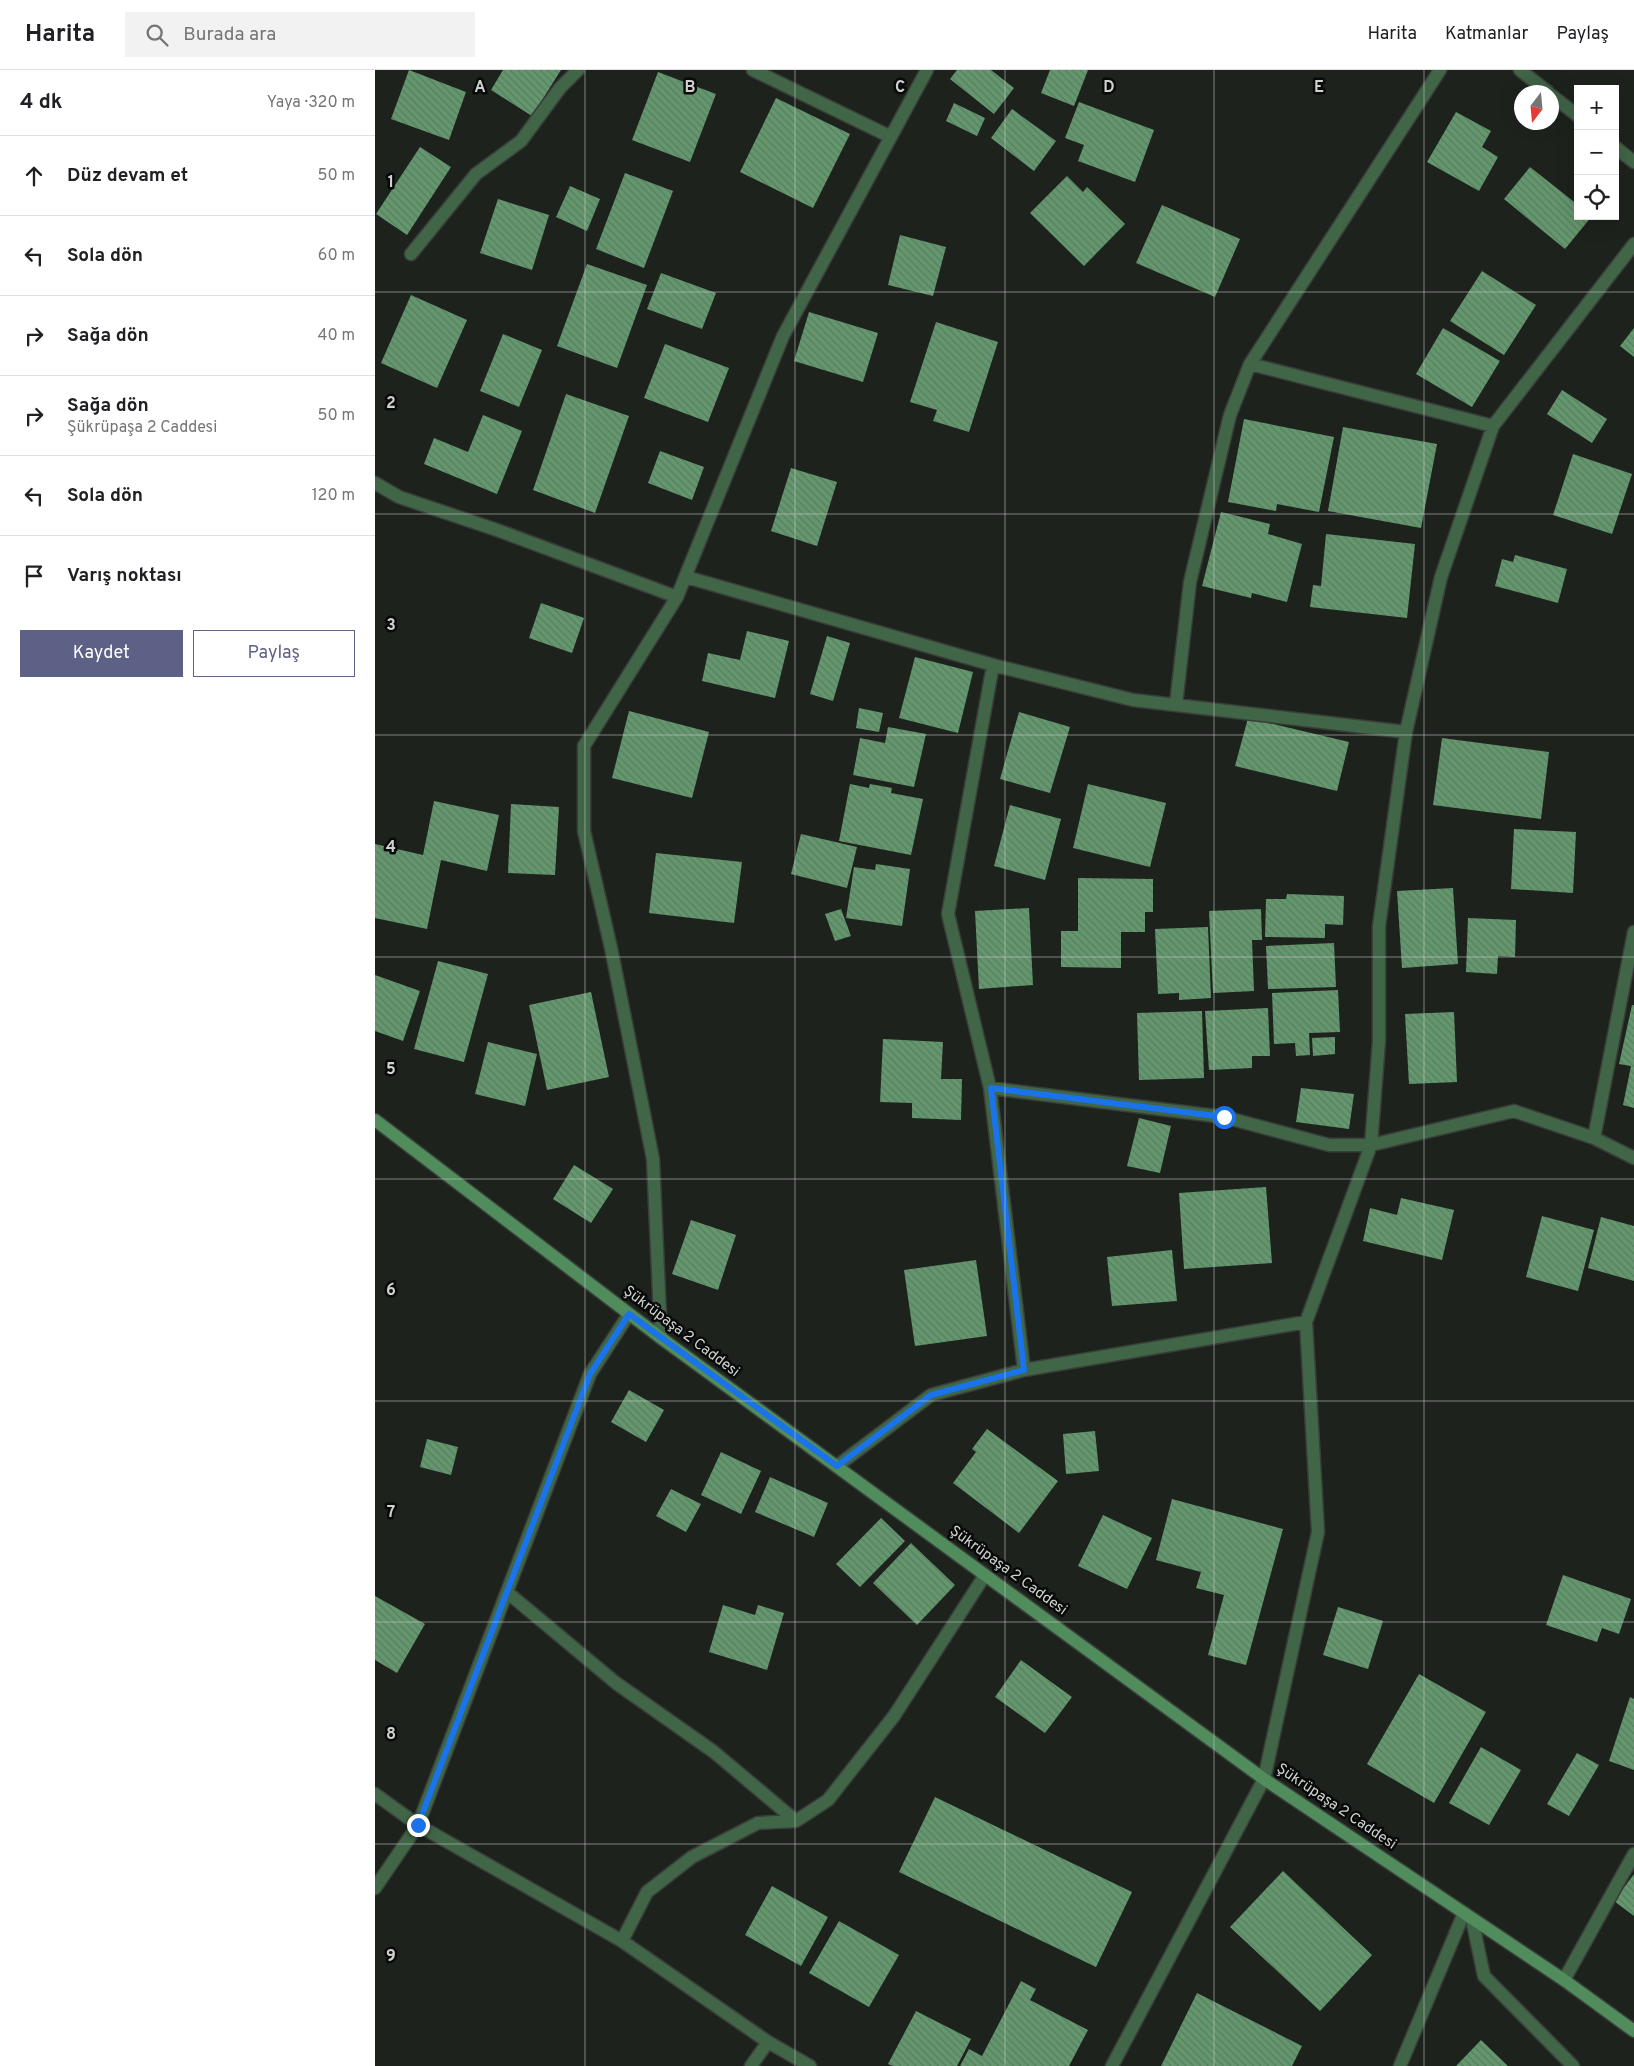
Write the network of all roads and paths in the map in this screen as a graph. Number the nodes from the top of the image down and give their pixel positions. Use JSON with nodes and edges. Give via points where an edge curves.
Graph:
{"nodes":[{"id":1,"x":577,"y":70,"type":"edge"},
{"id":2,"x":753,"y":70,"type":"edge"},
{"id":3,"x":927,"y":70,"type":"edge"},
{"id":4,"x":1440,"y":70,"type":"edge"},
{"id":5,"x":1521,"y":70,"type":"edge"},
{"id":6,"x":1539,"y":85,"type":"edge"},
{"id":7,"x":1559,"y":101,"type":"edge"},
{"id":8,"x":1574,"y":113,"type":"edge"},
{"id":9,"x":891,"y":137,"type":"junction"},
{"id":10,"x":1619,"y":150,"type":"edge"},
{"id":11,"x":1634,"y":162,"type":"edge"},
{"id":12,"x":1634,"y":244,"type":"edge"},
{"id":13,"x":411,"y":254,"type":"dead end"},
{"id":14,"x":1250,"y":364,"type":"junction"},
{"id":15,"x":1493,"y":426,"type":"junction"},
{"id":16,"x":375,"y":483,"type":"edge"},
{"id":17,"x":686,"y":576,"type":"junction"},
{"id":18,"x":677,"y":597,"type":"junction"},
{"id":19,"x":993,"y":665,"type":"junction"},
{"id":20,"x":1176,"y":704,"type":"junction"},
{"id":21,"x":1406,"y":732,"type":"junction"},
{"id":22,"x":1634,"y":932,"type":"edge"},
{"id":23,"x":991,"y":1088,"type":"junction"},
{"id":24,"x":375,"y":1120,"type":"edge"},
{"id":25,"x":1594,"y":1138,"type":"junction"},
{"id":26,"x":1371,"y":1145,"type":"junction"},
{"id":27,"x":1634,"y":1158,"type":"edge"},
{"id":28,"x":629,"y":1314,"type":"junction"},
{"id":29,"x":1306,"y":1322,"type":"junction"},
{"id":30,"x":661,"y":1338,"type":"junction"},
{"id":31,"x":1024,"y":1370,"type":"junction"},
{"id":32,"x":837,"y":1466,"type":"junction"},
{"id":33,"x":985,"y":1575,"type":"junction"},
{"id":34,"x":507,"y":1592,"type":"junction"},
{"id":35,"x":1264,"y":1779,"type":"junction"},
{"id":36,"x":375,"y":1794,"type":"edge"},
{"id":37,"x":796,"y":1822,"type":"junction"},
{"id":38,"x":418,"y":1825,"type":"junction"},
{"id":39,"x":1634,"y":1854,"type":"edge"},
{"id":40,"x":375,"y":1888,"type":"edge"},
{"id":41,"x":1468,"y":1916,"type":"junction"},
{"id":42,"x":622,"y":1940,"type":"junction"},
{"id":43,"x":1564,"y":1980,"type":"junction"},
{"id":44,"x":1634,"y":2031,"type":"edge"},
{"id":45,"x":768,"y":2042,"type":"junction"},
{"id":46,"x":751,"y":2066,"type":"edge"},
{"id":47,"x":810,"y":2066,"type":"edge"},
{"id":48,"x":1111,"y":2066,"type":"edge"},
{"id":49,"x":1400,"y":2066,"type":"edge"},
{"id":50,"x":1573,"y":2066,"type":"edge"}],
"edges":[{"from":1,"to":13,"type":"street","via":[[521,141],[476,174]]},
{"from":2,"to":9,"type":"street"},
{"from":3,"to":9,"type":"street"},
{"from":4,"to":14,"type":"street"},
{"from":5,"to":6,"type":"street"},
{"from":7,"to":8,"type":"street"},
{"from":9,"to":17,"type":"street","via":[[783,336]]},
{"from":10,"to":11,"type":"street"},
{"from":12,"to":15,"type":"street"},
{"from":14,"to":15,"type":"street"},
{"from":14,"to":20,"type":"street","via":[[1230,415],[1190,582]]},
{"from":15,"to":21,"type":"street","via":[[1441,577]]},
{"from":16,"to":18,"type":"street","via":[[399,496]]},
{"from":17,"to":18,"type":"street"},
{"from":17,"to":19,"type":"street"},
{"from":18,"to":30,"type":"street","via":[[583,746],[583,831],[611,948],[653,1159]]},
{"from":19,"to":20,"type":"street","via":[[1133,700]]},
{"from":19,"to":23,"type":"street","via":[[948,914]]},
{"from":20,"to":21,"type":"street"},
{"from":21,"to":26,"type":"street","via":[[1379,926],[1379,1041]]},
{"from":22,"to":25,"type":"street"},
{"from":23,"to":26,"type":"street","via":[[1224,1117],[1329,1144]]},
{"from":23,"to":31,"type":"street"},
{"from":24,"to":28,"type":"main road","name":"Şükrüpaşa 2 Caddesi"},
{"from":25,"to":26,"type":"street","via":[[1514,1111]]},
{"from":25,"to":27,"type":"street"},
{"from":26,"to":29,"type":"street"},
{"from":28,"to":30,"type":"main road","name":"Şükrüpaşa 2 Caddesi"},
{"from":28,"to":34,"type":"street","via":[[590,1374]]},
{"from":29,"to":31,"type":"street"},
{"from":29,"to":35,"type":"street","via":[[1318,1532]]},
{"from":30,"to":32,"type":"main road","name":"Şükrüpaşa 2 Caddesi"},
{"from":31,"to":32,"type":"street","via":[[931,1395]]},
{"from":32,"to":33,"type":"main road","name":"Şükrüpaşa 2 Caddesi"},
{"from":33,"to":35,"type":"main road","name":"Şükrüpaşa 2 Caddesi"},
{"from":33,"to":37,"type":"street","via":[[894,1716],[828,1800]]},
{"from":34,"to":37,"type":"street","via":[[616,1683],[714,1752]]},
{"from":34,"to":38,"type":"street"},
{"from":35,"to":41,"type":"main road","name":"Şükrüpaşa 2 Caddesi"},
{"from":35,"to":48,"type":"street"},
{"from":36,"to":38,"type":"street"},
{"from":37,"to":42,"type":"street","via":[[758,1823],[692,1857],[647,1892]]},
{"from":38,"to":40,"type":"street"},
{"from":38,"to":42,"type":"street"},
{"from":39,"to":43,"type":"street"},
{"from":41,"to":43,"type":"main road","name":"Şükrüpaşa 2 Caddesi"},
{"from":41,"to":49,"type":"street"},
{"from":41,"to":50,"type":"street","via":[[1484,1976]]},
{"from":42,"to":45,"type":"street"},
{"from":43,"to":44,"type":"main road","name":"Şükrüpaşa 2 Caddesi"},
{"from":45,"to":46,"type":"street"},
{"from":45,"to":47,"type":"street"}]}
